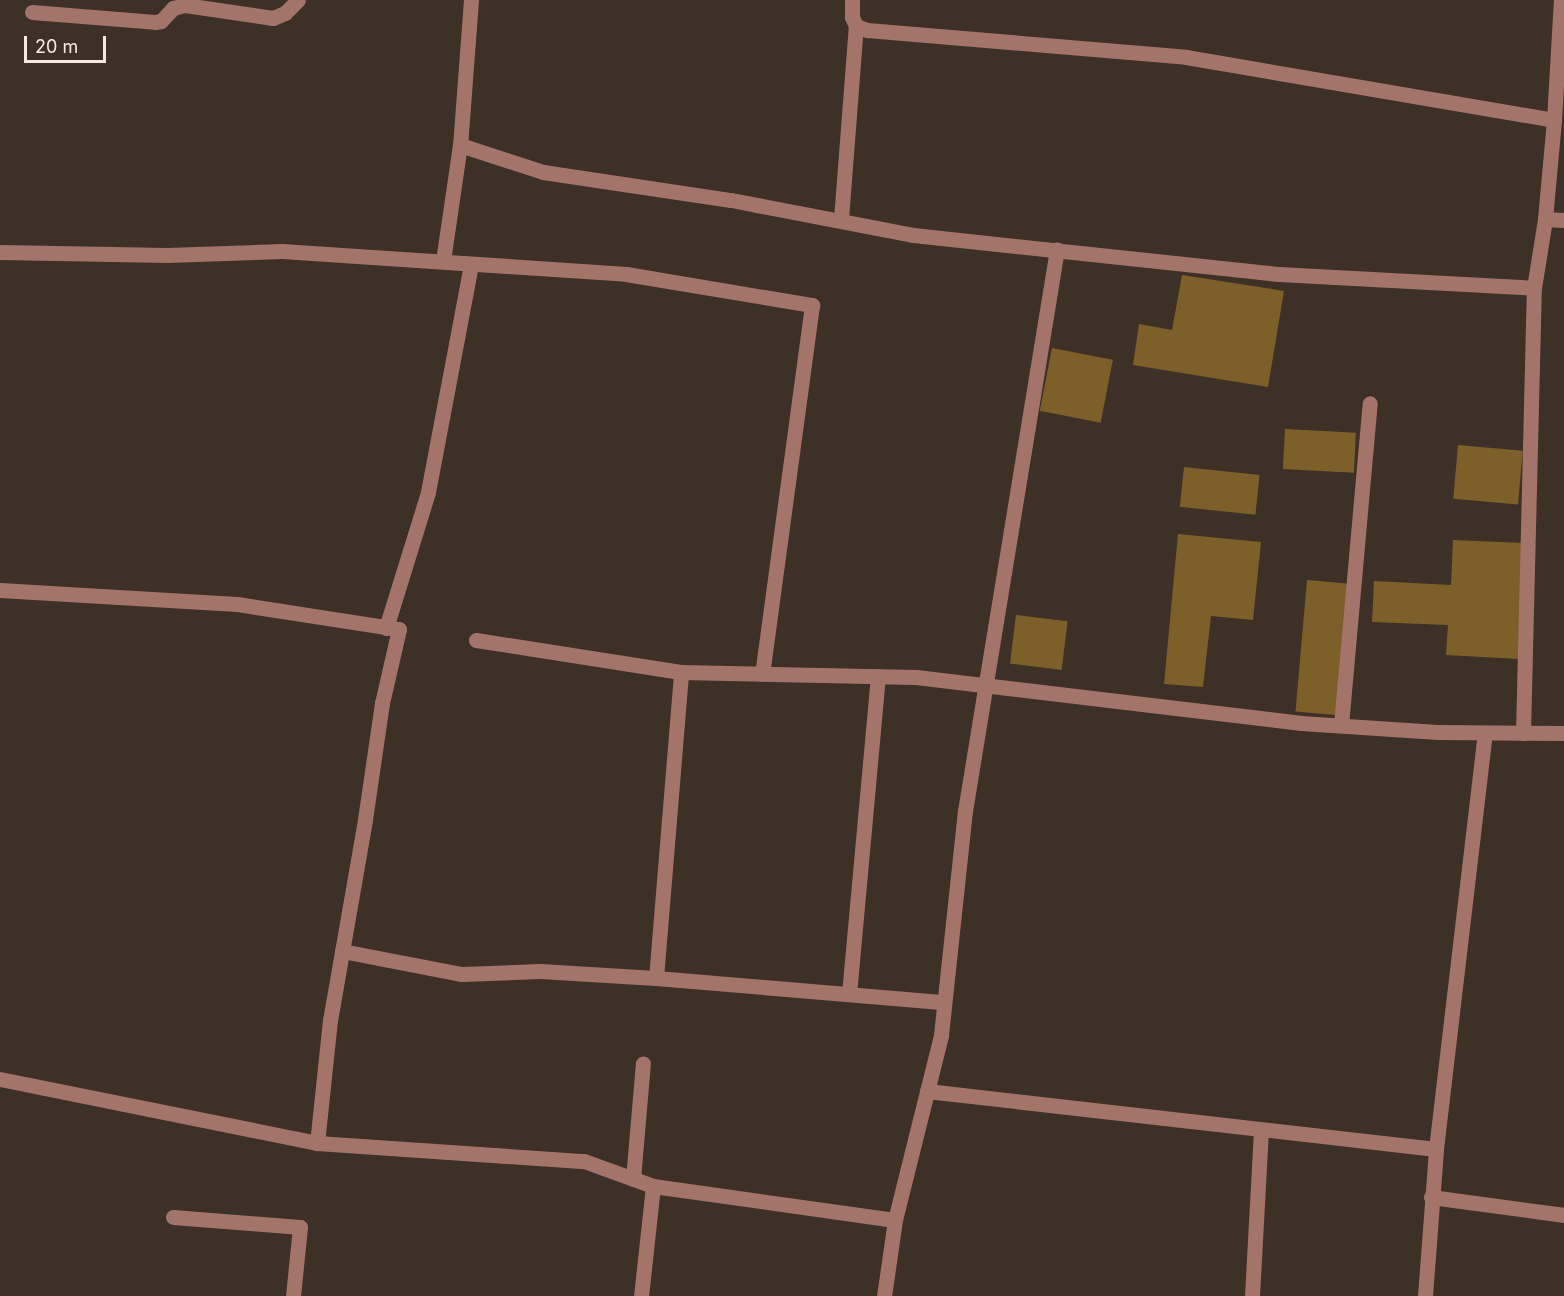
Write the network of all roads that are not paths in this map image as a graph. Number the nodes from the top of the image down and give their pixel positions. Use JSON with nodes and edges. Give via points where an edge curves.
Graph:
{"nodes":[{"id":1,"x":298,"y":0,"type":"edge"},
{"id":2,"x":471,"y":0,"type":"edge"},
{"id":3,"x":852,"y":0,"type":"edge"},
{"id":4,"x":1561,"y":0,"type":"edge"},
{"id":5,"x":32,"y":12,"type":"dead end"},
{"id":6,"x":1562,"y":20,"type":"edge"},
{"id":7,"x":856,"y":26,"type":"junction"},
{"id":8,"x":1554,"y":120,"type":"junction"},
{"id":9,"x":460,"y":146,"type":"junction"},
{"id":10,"x":841,"y":219,"type":"junction"},
{"id":11,"x":1545,"y":219,"type":"junction"},
{"id":12,"x":1564,"y":220,"type":"edge"},
{"id":13,"x":1058,"y":249,"type":"junction"},
{"id":14,"x":0,"y":252,"type":"edge"},
{"id":15,"x":443,"y":261,"type":"junction"},
{"id":16,"x":471,"y":264,"type":"junction"},
{"id":17,"x":1534,"y":288,"type":"junction"},
{"id":18,"x":1370,"y":403,"type":"dead end"},
{"id":19,"x":0,"y":590,"type":"edge"},
{"id":20,"x":386,"y":628,"type":"junction"},
{"id":21,"x":476,"y":640,"type":"dead end"},
{"id":22,"x":681,"y":672,"type":"junction"},
{"id":23,"x":762,"y":674,"type":"junction"},
{"id":24,"x":878,"y":676,"type":"junction"},
{"id":25,"x":986,"y":685,"type":"junction"},
{"id":26,"x":1341,"y":725,"type":"junction"},
{"id":27,"x":1485,"y":732,"type":"junction"},
{"id":28,"x":1523,"y":733,"type":"junction"},
{"id":29,"x":1564,"y":733,"type":"edge"},
{"id":30,"x":342,"y":951,"type":"junction"},
{"id":31,"x":656,"y":978,"type":"junction"},
{"id":32,"x":849,"y":994,"type":"junction"},
{"id":33,"x":944,"y":1002,"type":"junction"},
{"id":34,"x":643,"y":1063,"type":"dead end"},
{"id":35,"x":0,"y":1079,"type":"edge"},
{"id":36,"x":927,"y":1090,"type":"junction"},
{"id":37,"x":1261,"y":1131,"type":"junction"},
{"id":38,"x":317,"y":1143,"type":"junction"},
{"id":39,"x":1436,"y":1149,"type":"junction"},
{"id":40,"x":633,"y":1179,"type":"junction"},
{"id":41,"x":653,"y":1186,"type":"junction"},
{"id":42,"x":1431,"y":1197,"type":"junction"},
{"id":43,"x":1564,"y":1215,"type":"edge"},
{"id":44,"x":173,"y":1217,"type":"dead end"},
{"id":45,"x":896,"y":1220,"type":"junction"},
{"id":46,"x":293,"y":1296,"type":"edge"},
{"id":47,"x":641,"y":1296,"type":"edge"},
{"id":48,"x":884,"y":1296,"type":"edge"},
{"id":49,"x":1252,"y":1296,"type":"edge"},
{"id":50,"x":1425,"y":1296,"type":"edge"}],
"edges":[{"from":1,"to":5,"type":"street","via":[[273,18],[185,5],[173,8],[155,22]]},
{"from":2,"to":9,"type":"street"},
{"from":3,"to":7,"type":"street"},
{"from":4,"to":6,"type":"street"},
{"from":6,"to":8,"type":"street"},
{"from":7,"to":8,"type":"street","via":[[1186,57]]},
{"from":7,"to":10,"type":"street"},
{"from":8,"to":11,"type":"street"},
{"from":9,"to":10,"type":"street","via":[[543,172]]},
{"from":9,"to":15,"type":"street"},
{"from":10,"to":13,"type":"street","via":[[913,235]]},
{"from":11,"to":12,"type":"street"},
{"from":11,"to":17,"type":"street"},
{"from":13,"to":17,"type":"street","via":[[1279,274]]},
{"from":13,"to":25,"type":"street"},
{"from":14,"to":15,"type":"street","via":[[168,255],[282,251]]},
{"from":15,"to":16,"type":"street"},
{"from":16,"to":20,"type":"street","via":[[428,492]]},
{"from":16,"to":23,"type":"street","via":[[626,274],[812,305]]},
{"from":17,"to":28,"type":"street"},
{"from":18,"to":26,"type":"street"},
{"from":19,"to":20,"type":"street","via":[[237,604]]},
{"from":20,"to":30,"type":"street","via":[[399,629],[382,703]]},
{"from":21,"to":22,"type":"street"},
{"from":22,"to":23,"type":"street"},
{"from":22,"to":31,"type":"street"},
{"from":23,"to":24,"type":"street"},
{"from":24,"to":25,"type":"street"},
{"from":24,"to":32,"type":"street"},
{"from":25,"to":26,"type":"street"},
{"from":25,"to":33,"type":"street","via":[[965,811]]},
{"from":26,"to":27,"type":"street"},
{"from":27,"to":28,"type":"street"},
{"from":27,"to":39,"type":"street"},
{"from":28,"to":29,"type":"street"},
{"from":30,"to":31,"type":"street","via":[[462,974],[540,971]]},
{"from":30,"to":38,"type":"street"},
{"from":31,"to":32,"type":"street"},
{"from":32,"to":33,"type":"street"},
{"from":33,"to":36,"type":"street","via":[[941,1035]]},
{"from":34,"to":40,"type":"street"},
{"from":35,"to":38,"type":"street"},
{"from":36,"to":37,"type":"street"},
{"from":36,"to":45,"type":"street"},
{"from":37,"to":39,"type":"street"},
{"from":37,"to":49,"type":"street"},
{"from":38,"to":40,"type":"street","via":[[584,1161]]},
{"from":39,"to":42,"type":"street"},
{"from":40,"to":41,"type":"street"},
{"from":41,"to":45,"type":"street"},
{"from":41,"to":47,"type":"street"},
{"from":42,"to":43,"type":"street"},
{"from":42,"to":50,"type":"street"},
{"from":44,"to":46,"type":"street","via":[[300,1227]]},
{"from":45,"to":48,"type":"street"}]}
